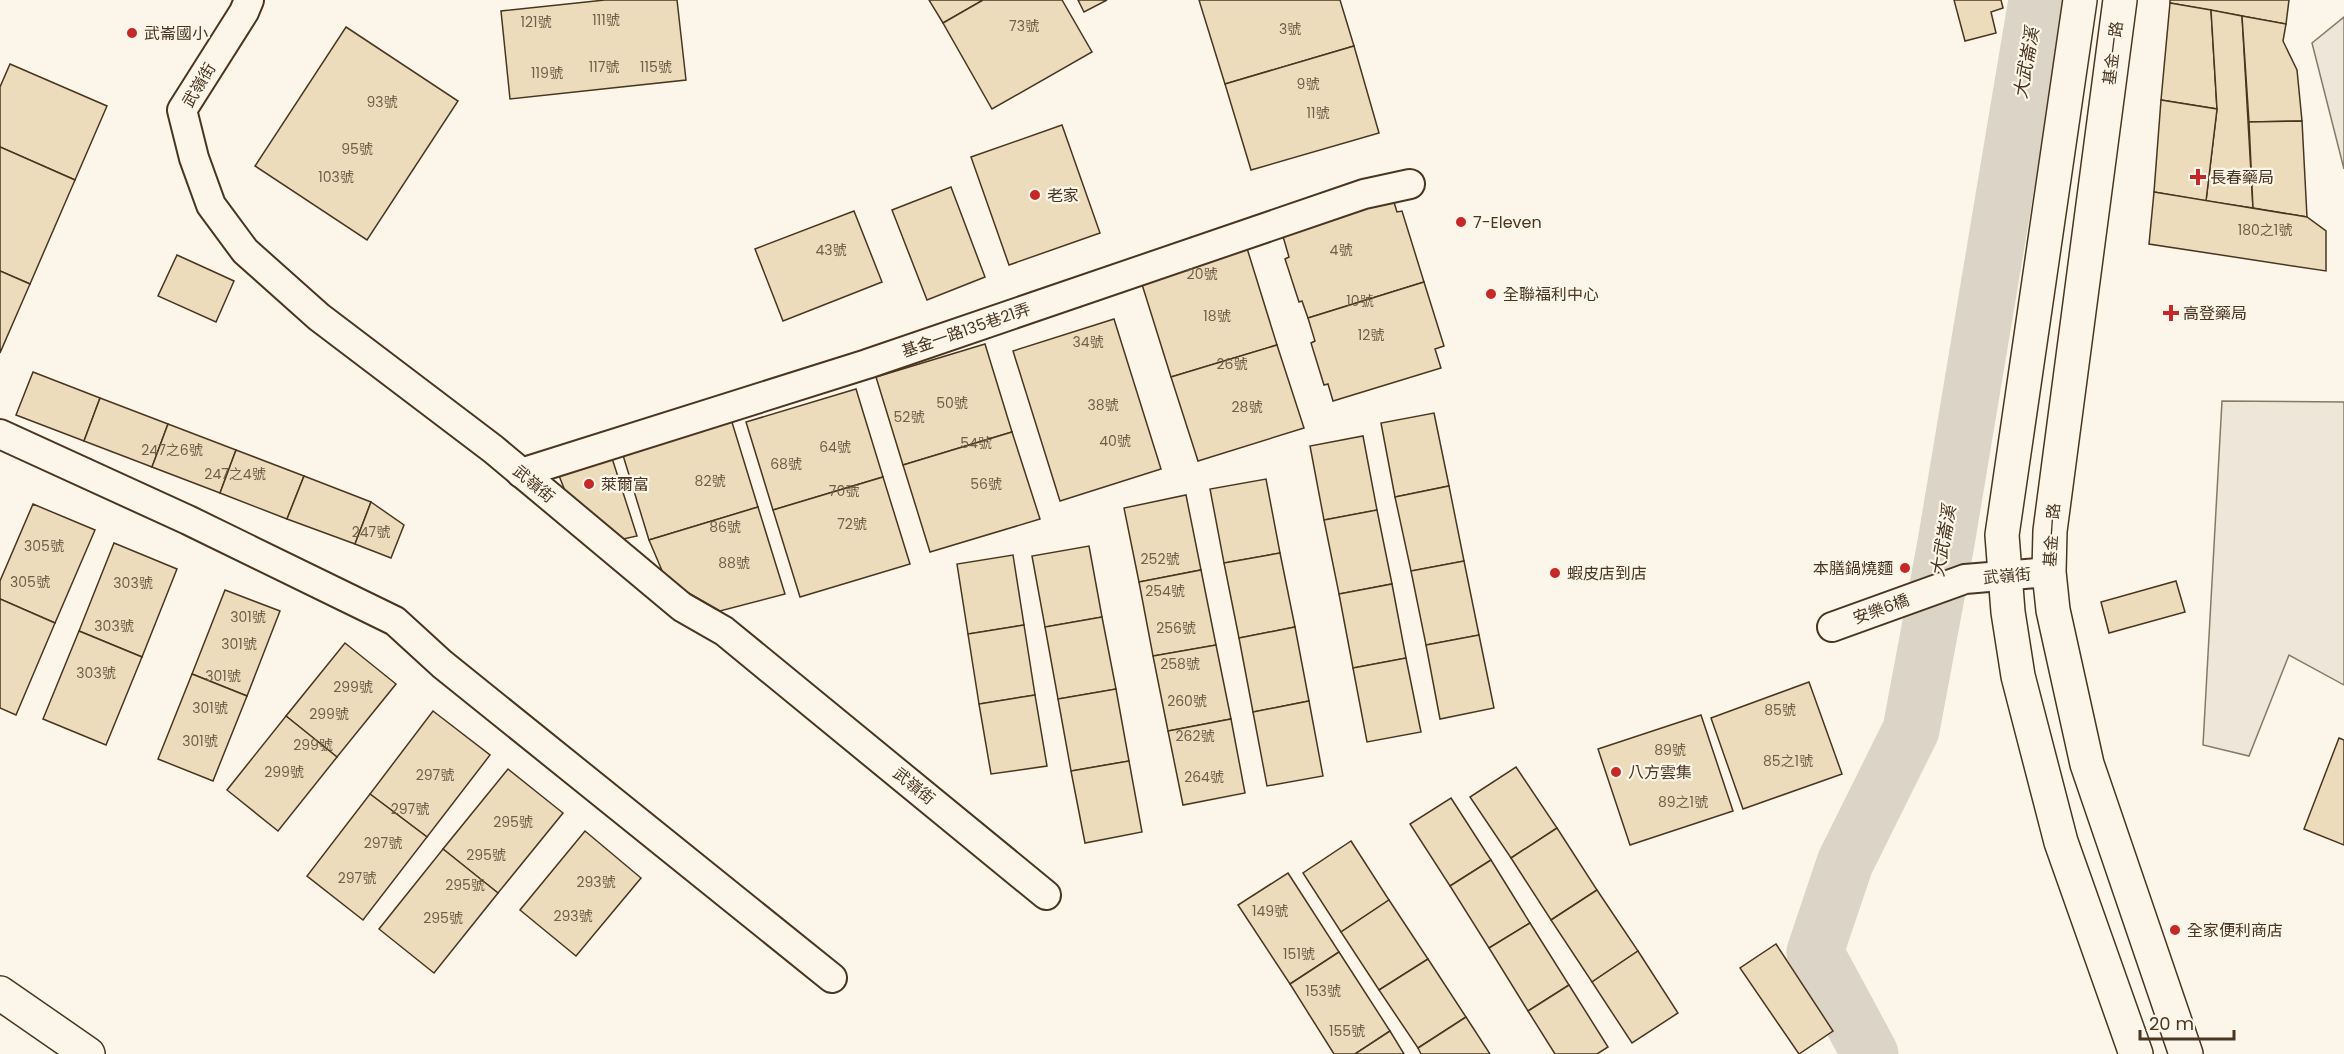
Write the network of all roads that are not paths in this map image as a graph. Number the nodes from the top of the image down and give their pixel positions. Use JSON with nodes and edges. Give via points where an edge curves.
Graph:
{"nodes":[{"id":1,"x":249,"y":0,"type":"edge"},
{"id":2,"x":2080,"y":0,"type":"edge"},
{"id":3,"x":2120,"y":0,"type":"edge"},
{"id":4,"x":1410,"y":184,"type":"dead end"},
{"id":5,"x":0,"y":434,"type":"edge"},
{"id":6,"x":521,"y":473,"type":"junction"},
{"id":7,"x":2049,"y":572,"type":"junction"},
{"id":8,"x":2006,"y":576,"type":"junction"},
{"id":9,"x":1965,"y":579,"type":"joint"},
{"id":10,"x":1832,"y":627,"type":"dead end"},
{"id":11,"x":1046,"y":895,"type":"dead end"},
{"id":12,"x":832,"y":978,"type":"dead end"},
{"id":13,"x":11,"y":1000,"type":"edge"},
{"id":14,"x":88,"y":1054,"type":"edge"},
{"id":15,"x":111,"y":1054,"type":"edge"},
{"id":16,"x":2136,"y":1054,"type":"edge"},
{"id":17,"x":2187,"y":1054,"type":"edge"}],
"edges":[{"from":1,"to":6,"type":"street","name":"武嶺街","via":[[182,110],[211,205],[246,251],[319,317]]},
{"from":2,"to":8,"type":"main road","via":[[2002,535]]},
{"from":3,"to":7,"type":"main road","name":"基金一路","via":[[2050,531]]},
{"from":4,"to":6,"type":"street","name":"基金一路135巷21弄","via":[[1365,194],[867,364]]},
{"from":5,"to":12,"type":"street","via":[[395,621],[442,664]]},
{"from":6,"to":11,"type":"street","name":"武嶺街","via":[[682,607],[724,631]]},
{"from":7,"to":8,"type":"street","name":"武嶺街"},
{"from":7,"to":17,"type":"main road","name":"基金一路","via":[[2086,764]]},
{"from":8,"to":9,"type":"street","name":"武嶺街"},
{"from":8,"to":16,"type":"main road","via":[[2018,676],[2061,842]]},
{"from":9,"to":10,"type":"street","name":"安樂6橋"},
{"from":13,"to":14,"type":"main road"},
{"from":13,"to":15,"type":"main road"}]}
